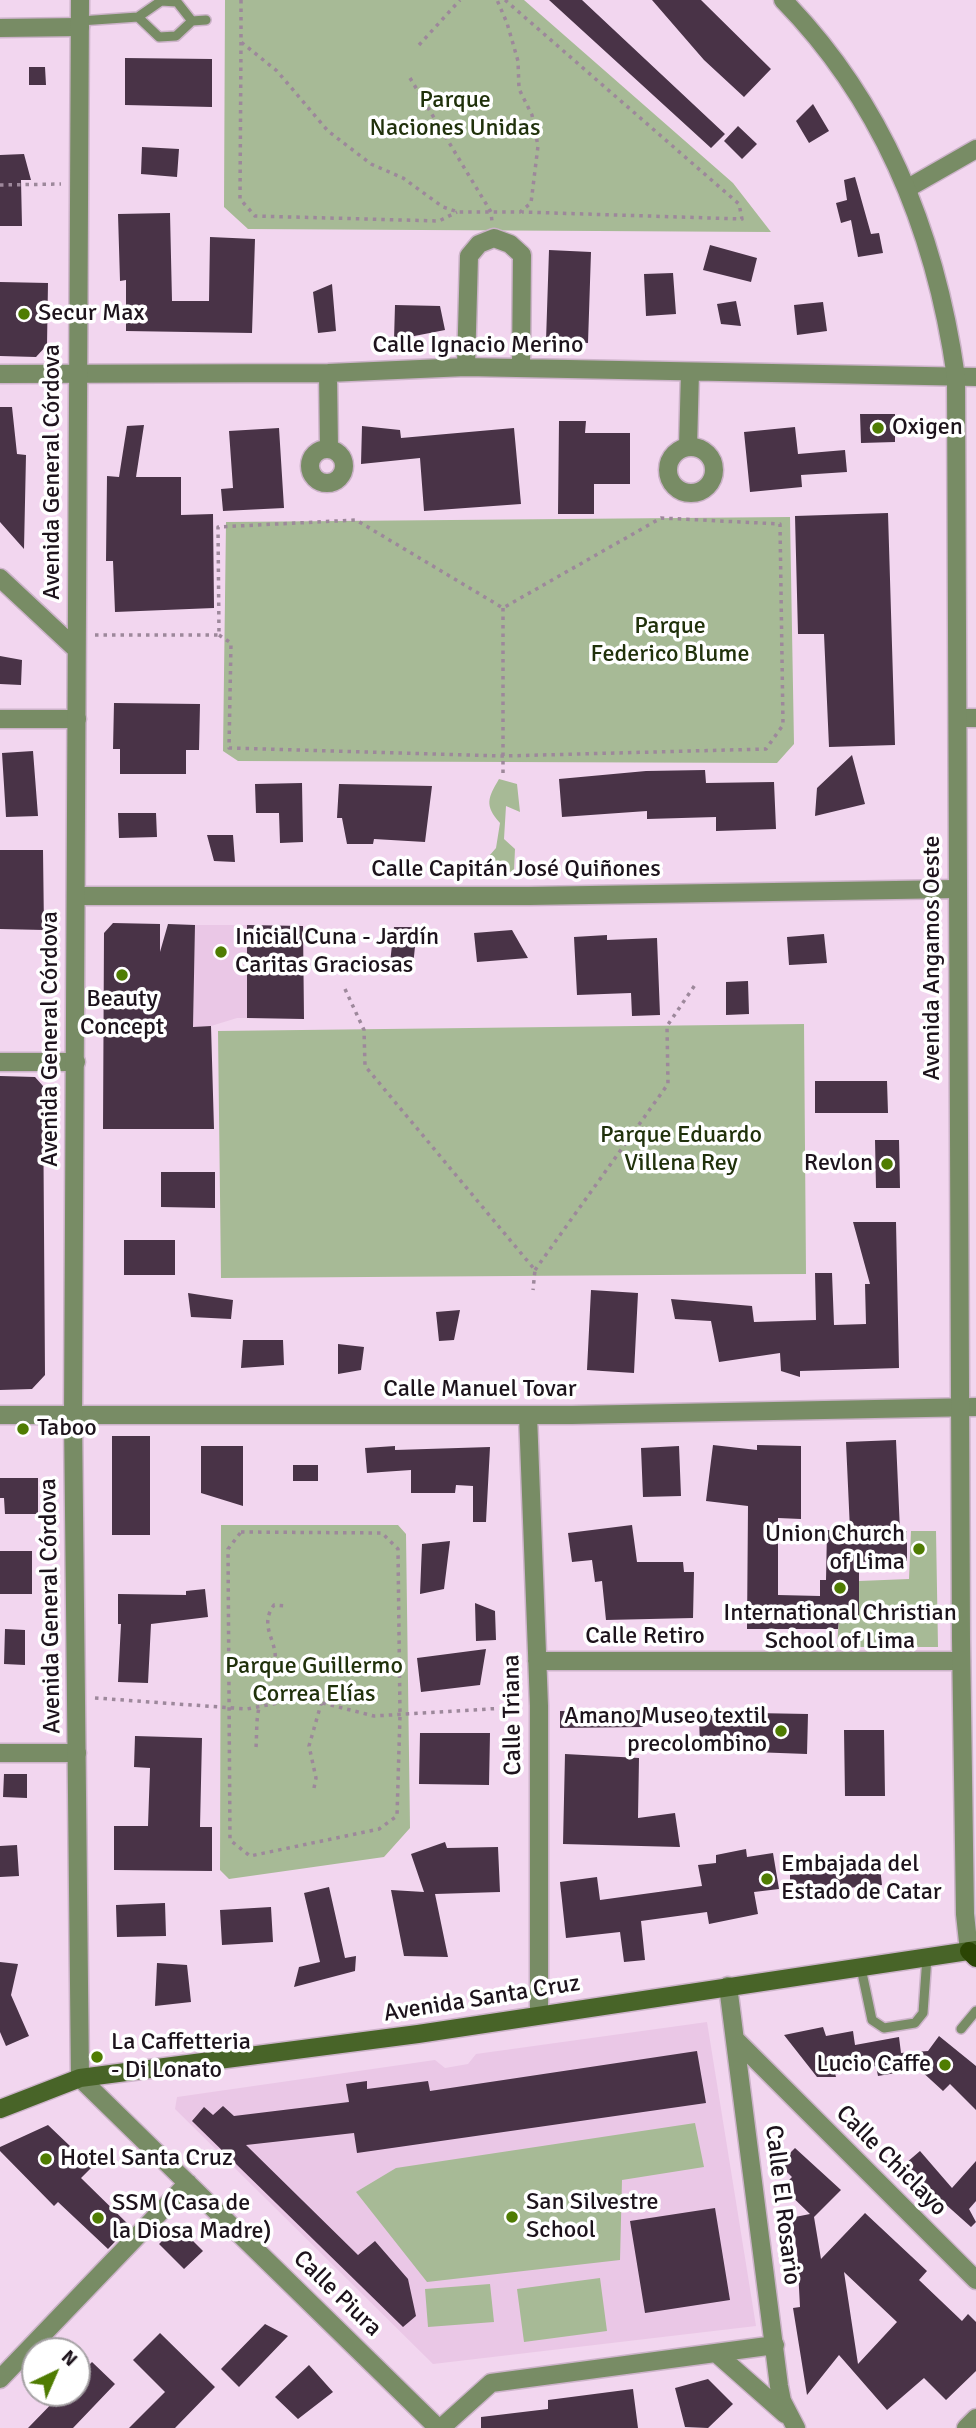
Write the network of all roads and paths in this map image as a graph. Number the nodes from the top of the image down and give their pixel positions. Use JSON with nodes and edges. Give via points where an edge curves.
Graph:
{"nodes":[{"id":1,"x":80,"y":0,"type":"edge"},
{"id":2,"x":241,"y":0,"type":"edge"},
{"id":3,"x":460,"y":0,"type":"edge"},
{"id":4,"x":497,"y":0,"type":"edge"},
{"id":5,"x":505,"y":0,"type":"edge"},
{"id":6,"x":783,"y":0,"type":"edge"},
{"id":7,"x":138,"y":18,"type":"junction"},
{"id":8,"x":206,"y":20,"type":"dead end"},
{"id":9,"x":192,"y":21,"type":"junction"},
{"id":10,"x":80,"y":24,"type":"junction"},
{"id":11,"x":0,"y":28,"type":"edge"},
{"id":12,"x":241,"y":42,"type":"junction"},
{"id":13,"x":419,"y":45,"type":"dead end"},
{"id":14,"x":410,"y":78,"type":"dead end"},
{"id":15,"x":976,"y":149,"type":"edge"},
{"id":16,"x":79,"y":184,"type":"junction"},
{"id":17,"x":0,"y":185,"type":"edge"},
{"id":18,"x":908,"y":188,"type":"junction"},
{"id":19,"x":458,"y":212,"type":"junction"},
{"id":20,"x":491,"y":212,"type":"junction"},
{"id":21,"x":520,"y":212,"type":"junction"},
{"id":22,"x":494,"y":238,"type":"junction"},
{"id":23,"x":466,"y":367,"type":"junction"},
{"id":24,"x":521,"y":368,"type":"junction"},
{"id":25,"x":328,"y":373,"type":"junction"},
{"id":26,"x":690,"y":373,"type":"junction"},
{"id":27,"x":0,"y":374,"type":"edge"},
{"id":28,"x":78,"y":376,"type":"junction"},
{"id":29,"x":956,"y":377,"type":"junction"},
{"id":30,"x":976,"y":377,"type":"edge"},
{"id":31,"x":688,"y":447,"type":"dead end"},
{"id":32,"x":329,"y":449,"type":"dead end"},
{"id":33,"x":0,"y":578,"type":"edge"},
{"id":34,"x":503,"y":608,"type":"junction"},
{"id":35,"x":219,"y":635,"type":"junction"},
{"id":36,"x":76,"y":642,"type":"junction"},
{"id":37,"x":967,"y":718,"type":"edge"},
{"id":38,"x":0,"y":719,"type":"edge"},
{"id":39,"x":77,"y":719,"type":"junction"},
{"id":40,"x":504,"y":756,"type":"junction"},
{"id":41,"x":503,"y":773,"type":"dead end"},
{"id":42,"x":956,"y":889,"type":"junction"},
{"id":43,"x":76,"y":895,"type":"junction"},
{"id":44,"x":695,"y":985,"type":"dead end"},
{"id":45,"x":345,"y":989,"type":"dead end"},
{"id":46,"x":0,"y":1062,"type":"edge"},
{"id":47,"x":76,"y":1062,"type":"junction"},
{"id":48,"x":535,"y":1270,"type":"junction"},
{"id":49,"x":533,"y":1290,"type":"dead end"},
{"id":50,"x":968,"y":1407,"type":"edge"},
{"id":51,"x":0,"y":1415,"type":"edge"},
{"id":52,"x":528,"y":1415,"type":"junction"},
{"id":53,"x":74,"y":1417,"type":"junction"},
{"id":54,"x":286,"y":1606,"type":"dead end"},
{"id":55,"x":968,"y":1639,"type":"edge"},
{"id":56,"x":537,"y":1661,"type":"junction"},
{"id":57,"x":961,"y":1661,"type":"junction"},
{"id":58,"x":76,"y":1696,"type":"junction"},
{"id":59,"x":321,"y":1704,"type":"junction"},
{"id":60,"x":259,"y":1706,"type":"junction"},
{"id":61,"x":539,"y":1706,"type":"junction"},
{"id":62,"x":226,"y":1707,"type":"junction"},
{"id":63,"x":400,"y":1714,"type":"junction"},
{"id":64,"x":256,"y":1746,"type":"dead end"},
{"id":65,"x":0,"y":1753,"type":"edge"},
{"id":66,"x":77,"y":1753,"type":"junction"},
{"id":67,"x":314,"y":1788,"type":"dead end"},
{"id":68,"x":974,"y":1953,"type":"edge"},
{"id":69,"x":927,"y":1957,"type":"junction"},
{"id":70,"x":861,"y":1968,"type":"junction"},
{"id":71,"x":728,"y":1986,"type":"junction"},
{"id":72,"x":976,"y":2011,"type":"edge"},
{"id":73,"x":539,"y":2015,"type":"junction"},
{"id":74,"x":961,"y":2029,"type":"dead end"},
{"id":75,"x":737,"y":2041,"type":"junction"},
{"id":76,"x":772,"y":2076,"type":"junction"},
{"id":77,"x":80,"y":2078,"type":"junction"},
{"id":78,"x":742,"y":2080,"type":"junction"},
{"id":79,"x":0,"y":2109,"type":"edge"},
{"id":80,"x":188,"y":2183,"type":"junction"},
{"id":81,"x":976,"y":2280,"type":"edge"},
{"id":82,"x":775,"y":2344,"type":"junction"},
{"id":83,"x":716,"y":2353,"type":"junction"},
{"id":84,"x":0,"y":2379,"type":"edge"},
{"id":85,"x":976,"y":2418,"type":"edge"},
{"id":86,"x":792,"y":2422,"type":"edge"},
{"id":87,"x":440,"y":2428,"type":"edge"},
{"id":88,"x":966,"y":2428,"type":"edge"}],
"edges":[{"from":1,"to":10,"type":"street","name":"Avenida General Córdova"},
{"from":2,"to":12,"type":"path"},
{"from":3,"to":13,"type":"path"},
{"from":4,"to":21,"type":"path","via":[[538,146],[531,203]]},
{"from":5,"to":21,"type":"path","via":[[740,204],[742,219]]},
{"from":6,"to":18,"type":"street","name":"Avenida Angamos Oeste","via":[[817,35],[850,81]]},
{"from":7,"to":9,"type":"lane","via":[[159,37],[176,36]]},
{"from":7,"to":9,"type":"lane","via":[[161,1],[177,2]]},
{"from":7,"to":10,"type":"lane"},
{"from":8,"to":9,"type":"lane"},
{"from":10,"to":11,"type":"street"},
{"from":10,"to":16,"type":"street","name":"Avenida General Córdova"},
{"from":12,"to":19,"type":"path","via":[[277,71],[345,147]]},
{"from":12,"to":19,"type":"path","via":[[240,199],[255,216],[439,221]]},
{"from":14,"to":20,"type":"path"},
{"from":15,"to":18,"type":"street"},
{"from":16,"to":17,"type":"path"},
{"from":16,"to":28,"type":"street","name":"Avenida General Córdova"},
{"from":18,"to":29,"type":"street","name":"Avenida Angamos Oeste","via":[[939,282]]},
{"from":19,"to":20,"type":"path"},
{"from":20,"to":21,"type":"path"},
{"from":20,"to":22,"type":"path"},
{"from":22,"to":23,"type":"street","via":[[479,244],[469,256]]},
{"from":22,"to":24,"type":"street","via":[[522,255]]},
{"from":23,"to":24,"type":"street","name":"Calle Ignacio Merino"},
{"from":23,"to":25,"type":"street","name":"Calle Ignacio Merino"},
{"from":24,"to":26,"type":"street","name":"Calle Ignacio Merino"},
{"from":25,"to":28,"type":"street","name":"Calle Ignacio Merino"},
{"from":25,"to":32,"type":"street"},
{"from":26,"to":29,"type":"street","name":"Calle Ignacio Merino"},
{"from":26,"to":31,"type":"street"},
{"from":27,"to":28,"type":"street","name":"Calle Ignacio Merino"},
{"from":28,"to":36,"type":"street","name":"Avenida General Córdova"},
{"from":29,"to":30,"type":"street","name":"Calle Ignacio Merino"},
{"from":29,"to":37,"type":"street","name":"Avenida Angamos Oeste"},
{"from":33,"to":36,"type":"street"},
{"from":34,"to":35,"type":"path","via":[[356,520],[218,527]]},
{"from":34,"to":40,"type":"path"},
{"from":34,"to":40,"type":"path","via":[[661,518],[780,524],[783,725],[766,749]]},
{"from":35,"to":36,"type":"path"},
{"from":35,"to":40,"type":"path","via":[[231,643],[229,748]]},
{"from":36,"to":39,"type":"street","name":"Avenida General Córdova"},
{"from":37,"to":42,"type":"street","name":"Avenida Angamos Oeste"},
{"from":38,"to":39,"type":"street"},
{"from":39,"to":43,"type":"street","name":"Avenida General Córdova"},
{"from":40,"to":41,"type":"path"},
{"from":42,"to":43,"type":"street","name":"Calle Capitán José Quiñones","via":[[529,896]]},
{"from":42,"to":50,"type":"street","name":"Avenida Angamos Oeste"},
{"from":43,"to":47,"type":"street","name":"Avenida General Córdova"},
{"from":44,"to":48,"type":"path","via":[[667,1026],[668,1084]]},
{"from":45,"to":48,"type":"path","via":[[364,1030],[365,1066]]},
{"from":46,"to":47,"type":"street"},
{"from":47,"to":53,"type":"street","name":"Avenida General Córdova"},
{"from":48,"to":49,"type":"path"},
{"from":50,"to":52,"type":"street","name":"Calle Manuel Tovar"},
{"from":50,"to":55,"type":"street","name":"Avenida Angamos Oeste"},
{"from":51,"to":53,"type":"street","name":"Calle Manuel Tovar"},
{"from":52,"to":53,"type":"street","name":"Calle Manuel Tovar"},
{"from":52,"to":56,"type":"street","name":"Calle Triana"},
{"from":53,"to":58,"type":"street","name":"Avenida General Córdova"},
{"from":54,"to":60,"type":"path","via":[[274,1605],[268,1613],[266,1626],[276,1659]]},
{"from":55,"to":57,"type":"street","name":"Avenida Angamos Oeste"},
{"from":56,"to":57,"type":"street","name":"Calle Retiro"},
{"from":56,"to":61,"type":"street","name":"Calle Triana"},
{"from":57,"to":68,"type":"street","name":"Avenida Angamos Oeste","via":[[965,1914]]},
{"from":58,"to":62,"type":"path"},
{"from":58,"to":66,"type":"street","name":"Avenida General Córdova"},
{"from":59,"to":60,"type":"path","via":[[303,1698]]},
{"from":59,"to":63,"type":"path","via":[[374,1716]]},
{"from":59,"to":67,"type":"path","via":[[309,1746]]},
{"from":60,"to":62,"type":"path"},
{"from":60,"to":64,"type":"path"},
{"from":61,"to":63,"type":"path"},
{"from":61,"to":73,"type":"street","name":"Calle Triana"},
{"from":62,"to":63,"type":"path","via":[[230,1840],[250,1856],[379,1829],[397,1816]]},
{"from":62,"to":63,"type":"path","via":[[228,1549],[241,1532],[382,1533],[398,1549]]},
{"from":65,"to":66,"type":"street"},
{"from":66,"to":77,"type":"street","name":"Avenida General Córdova"},
{"from":68,"to":69,"type":"main road","name":"Avenida Santa Cruz"},
{"from":69,"to":70,"type":"main road","name":"Avenida Santa Cruz"},
{"from":69,"to":70,"type":"lane","via":[[923,2013],[915,2022],[884,2028],[872,2020]]},
{"from":70,"to":71,"type":"main road","name":"Avenida Santa Cruz"},
{"from":71,"to":73,"type":"main road","name":"Avenida Santa Cruz"},
{"from":71,"to":75,"type":"street","name":"Calle El Rosario"},
{"from":72,"to":74,"type":"lane"},
{"from":73,"to":77,"type":"main road","name":"Avenida Santa Cruz"},
{"from":75,"to":76,"type":"street","name":"Calle Chiclayo"},
{"from":75,"to":78,"type":"street","name":"Calle El Rosario"},
{"from":76,"to":78,"type":"street","via":[[753,2073]]},
{"from":76,"to":81,"type":"street","name":"Calle Chiclayo"},
{"from":77,"to":79,"type":"main road","name":"Avenida Santa Cruz"},
{"from":77,"to":80,"type":"street","name":"Calle Piura"},
{"from":78,"to":82,"type":"street","name":"Calle El Rosario"},
{"from":80,"to":84,"type":"street"},
{"from":80,"to":87,"type":"street","name":"Calle Piura"},
{"from":82,"to":83,"type":"street"},
{"from":82,"to":86,"type":"street","name":"Calle El Rosario","via":[[782,2401]]},
{"from":83,"to":86,"type":"street"},
{"from":83,"to":87,"type":"street","via":[[491,2383]]},
{"from":85,"to":88,"type":"street"}]}
